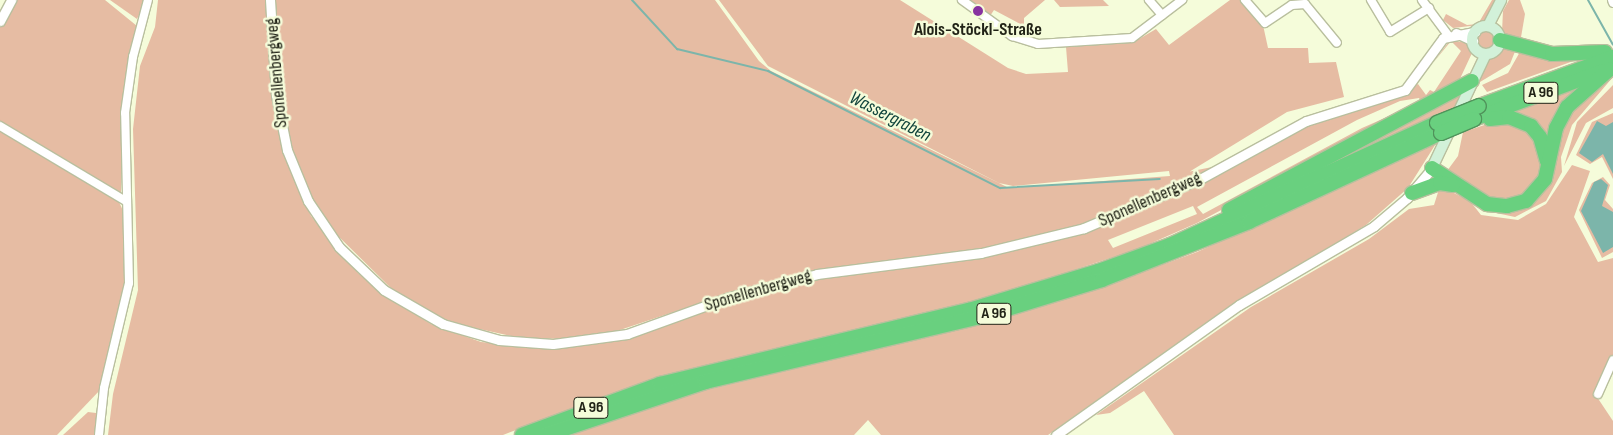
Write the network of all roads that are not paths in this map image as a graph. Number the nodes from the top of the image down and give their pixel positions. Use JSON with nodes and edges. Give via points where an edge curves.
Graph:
{"nodes":[{"id":1,"x":11,"y":0,"type":"edge"},
{"id":2,"x":148,"y":0,"type":"edge"},
{"id":3,"x":270,"y":0,"type":"edge"},
{"id":4,"x":962,"y":0,"type":"edge"},
{"id":5,"x":1149,"y":0,"type":"edge"},
{"id":6,"x":1182,"y":0,"type":"edge"},
{"id":7,"x":1245,"y":0,"type":"edge"},
{"id":8,"x":1371,"y":0,"type":"edge"},
{"id":9,"x":1422,"y":0,"type":"edge"},
{"id":10,"x":1500,"y":4,"type":"edge"},
{"id":11,"x":1428,"y":8,"type":"junction"},
{"id":12,"x":1162,"y":16,"type":"junction"},
{"id":13,"x":0,"y":21,"type":"edge"},
{"id":14,"x":1494,"y":32,"type":"junction"},
{"id":15,"x":1452,"y":34,"type":"junction"},
{"id":16,"x":1474,"y":36,"type":"junction"},
{"id":17,"x":1337,"y":43,"type":"dead end"},
{"id":18,"x":1613,"y":50,"type":"edge"},
{"id":19,"x":1482,"y":52,"type":"junction"},
{"id":20,"x":1612,"y":64,"type":"edge"},
{"id":21,"x":1472,"y":81,"type":"junction"},
{"id":22,"x":1475,"y":117,"type":"junction"},
{"id":23,"x":0,"y":126,"type":"edge"},
{"id":24,"x":1437,"y":131,"type":"junction"},
{"id":25,"x":1549,"y":164,"type":"junction"},
{"id":26,"x":1432,"y":168,"type":"junction"},
{"id":27,"x":1454,"y":185,"type":"junction"},
{"id":28,"x":1412,"y":193,"type":"junction"},
{"id":29,"x":126,"y":201,"type":"junction"},
{"id":30,"x":1170,"y":244,"type":"junction"},
{"id":31,"x":1613,"y":360,"type":"edge"},
{"id":32,"x":1598,"y":394,"type":"dead end"},
{"id":33,"x":99,"y":435,"type":"edge"},
{"id":34,"x":522,"y":435,"type":"edge"},
{"id":35,"x":547,"y":435,"type":"edge"},
{"id":36,"x":1056,"y":435,"type":"edge"}],
"edges":[{"from":1,"to":13,"type":"street"},
{"from":2,"to":29,"type":"street","via":[[126,102]]},
{"from":3,"to":15,"type":"street","name":"Sponellenbergweg","via":[[276,95],[287,150],[308,201],[339,247],[384,290],[425,315],[481,336],[535,343],[611,338],[728,297],[817,274],[981,253],[1084,228],[1200,179],[1306,121],[1406,90]]},
{"from":4,"to":12,"type":"street","via":[[1012,36],[1033,43],[1132,38]]},
{"from":5,"to":12,"type":"street"},
{"from":6,"to":12,"type":"street"},
{"from":7,"to":17,"type":"street","via":[[1265,23],[1292,5],[1304,4]]},
{"from":8,"to":11,"type":"street","via":[[1390,32]]},
{"from":9,"to":11,"type":"street"},
{"from":10,"to":14,"type":"main road"},
{"from":11,"to":15,"type":"street"},
{"from":14,"to":16,"type":"main road"},
{"from":14,"to":18,"type":"highway","via":[[1558,55]]},
{"from":14,"to":19,"type":"main road","via":[[1497,48]]},
{"from":15,"to":16,"type":"street"},
{"from":16,"to":19,"type":"main road"},
{"from":19,"to":21,"type":"main road"},
{"from":20,"to":22,"type":"highway","number":"A 96"},
{"from":20,"to":25,"type":"highway","number":"A 96","via":[[1566,107],[1556,128]]},
{"from":21,"to":26,"type":"main road"},
{"from":21,"to":30,"type":"highway","number":"A 96"},
{"from":22,"to":24,"type":"highway","number":"A 96","bridge":true},
{"from":22,"to":24,"type":"highway","bridge":true},
{"from":22,"to":25,"type":"highway","via":[[1501,116],[1524,122],[1540,137]]},
{"from":23,"to":29,"type":"street"},
{"from":24,"to":30,"type":"highway","number":"A 96"},
{"from":24,"to":35,"type":"highway","number":"A 96","via":[[1250,222],[1093,283],[988,315],[705,382]]},
{"from":25,"to":27,"type":"highway","number":"A 96","via":[[1541,186],[1517,204],[1487,204]]},
{"from":26,"to":27,"type":"highway","number":"A 96"},
{"from":26,"to":28,"type":"street"},
{"from":27,"to":28,"type":"highway","via":[[1440,182]]},
{"from":28,"to":36,"type":"street","via":[[1374,226],[1239,305]]},
{"from":29,"to":33,"type":"street","via":[[129,283],[104,388]]},
{"from":30,"to":34,"type":"highway","number":"A 96","via":[[1006,300],[653,387]]},
{"from":31,"to":32,"type":"street"}]}
